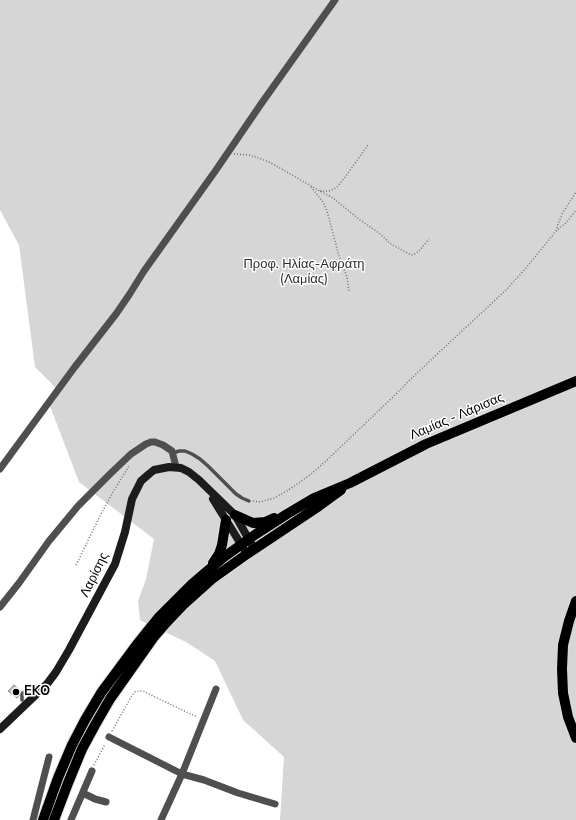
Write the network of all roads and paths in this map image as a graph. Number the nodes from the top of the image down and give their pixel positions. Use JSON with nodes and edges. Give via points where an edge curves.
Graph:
{"nodes":[{"id":1,"x":335,"y":0,"type":"edge"},
{"id":2,"x":368,"y":145,"type":"dead end"},
{"id":3,"x":228,"y":153,"type":"junction"},
{"id":4,"x":311,"y":186,"type":"junction"},
{"id":5,"x":320,"y":191,"type":"junction"},
{"id":6,"x":576,"y":192,"type":"edge"},
{"id":7,"x":576,"y":210,"type":"edge"},
{"id":8,"x":556,"y":231,"type":"junction"},
{"id":9,"x":429,"y":239,"type":"dead end"},
{"id":10,"x":349,"y":291,"type":"dead end"},
{"id":11,"x":576,"y":381,"type":"edge"},
{"id":12,"x":173,"y":454,"type":"junction"},
{"id":13,"x":133,"y":462,"type":"dead end"},
{"id":14,"x":176,"y":467,"type":"junction"},
{"id":15,"x":0,"y":469,"type":"edge"},
{"id":16,"x":350,"y":483,"type":"junction"},
{"id":17,"x":208,"y":489,"type":"junction"},
{"id":18,"x":249,"y":501,"type":"joint"},
{"id":19,"x":287,"y":514,"type":"junction"},
{"id":20,"x":235,"y":515,"type":"junction"},
{"id":21,"x":226,"y":520,"type":"junction"},
{"id":22,"x":248,"y":547,"type":"junction"},
{"id":23,"x":76,"y":565,"type":"dead end"},
{"id":24,"x":206,"y":572,"type":"junction"},
{"id":25,"x":576,"y":601,"type":"edge"},
{"id":26,"x":0,"y":607,"type":"edge"},
{"id":27,"x":35,"y":689,"type":"dead end"},
{"id":28,"x":216,"y":690,"type":"dead end"},
{"id":29,"x":22,"y":700,"type":"dead end"},
{"id":30,"x":204,"y":720,"type":"junction"},
{"id":31,"x":0,"y":728,"type":"edge"},
{"id":32,"x":108,"y":737,"type":"junction"},
{"id":33,"x":576,"y":738,"type":"edge"},
{"id":34,"x":49,"y":757,"type":"dead end"},
{"id":35,"x":92,"y":771,"type":"joint"},
{"id":36,"x":182,"y":774,"type":"junction"},
{"id":37,"x":83,"y":793,"type":"junction"},
{"id":38,"x":106,"y":802,"type":"dead end"},
{"id":39,"x":276,"y":804,"type":"dead end"},
{"id":40,"x":33,"y":820,"type":"edge"},
{"id":41,"x":43,"y":820,"type":"edge"},
{"id":42,"x":54,"y":820,"type":"edge"},
{"id":43,"x":71,"y":820,"type":"edge"},
{"id":44,"x":161,"y":820,"type":"edge"}],
"edges":[{"from":1,"to":3,"type":"street"},
{"from":2,"to":5,"type":"path","via":[[334,190]]},
{"from":3,"to":4,"type":"path","via":[[259,158]]},
{"from":3,"to":15,"type":"street","via":[[116,314]]},
{"from":4,"to":5,"type":"path"},
{"from":4,"to":10,"type":"path","via":[[327,211]]},
{"from":5,"to":9,"type":"path","via":[[411,256]]},
{"from":6,"to":8,"type":"path","via":[[562,214]]},
{"from":7,"to":8,"type":"path"},
{"from":8,"to":18,"type":"path","via":[[506,290],[315,470],[274,498],[260,502]]},
{"from":11,"to":16,"type":"main road","name":"Λαμίας - Λάρισας","via":[[426,444]]},
{"from":12,"to":14,"type":"street"},
{"from":12,"to":18,"type":"lane","via":[[185,451],[192,454],[236,494]]},
{"from":12,"to":26,"type":"street","via":[[164,444],[151,442],[124,460],[78,506]]},
{"from":13,"to":23,"type":"path","via":[[113,492]]},
{"from":14,"to":17,"type":"main road","via":[[189,472]]},
{"from":14,"to":31,"type":"main road","name":"Λαρίσης","via":[[154,470],[141,481],[132,499],[115,564],[69,650],[47,684]]},
{"from":16,"to":19,"type":"main road","name":"Λαμίας - Λάρισας","via":[[314,498]]},
{"from":16,"to":22,"type":"main road","name":"Λαμίας - Λάρισας","via":[[319,506]]},
{"from":17,"to":20,"type":"main road"},
{"from":17,"to":21,"type":"main road"},
{"from":19,"to":20,"type":"main road","via":[[256,523]]},
{"from":19,"to":22,"type":"main road"},
{"from":20,"to":22,"type":"main road"},
{"from":21,"to":22,"type":"main road"},
{"from":21,"to":24,"type":"main road","via":[[221,550]]},
{"from":22,"to":24,"type":"main road"},
{"from":22,"to":42,"type":"main road","via":[[183,605],[134,664],[110,698],[88,737]]},
{"from":24,"to":41,"type":"main road","via":[[158,618],[101,693],[72,745]]},
{"from":25,"to":33,"type":"main road","via":[[563,645],[562,669],[563,693]]},
{"from":27,"to":29,"type":"lane","via":[[28,689],[22,694]]},
{"from":28,"to":30,"type":"street"},
{"from":30,"to":32,"type":"path","via":[[139,691],[135,692]]},
{"from":30,"to":36,"type":"street"},
{"from":32,"to":35,"type":"path"},
{"from":32,"to":36,"type":"street"},
{"from":34,"to":40,"type":"street"},
{"from":35,"to":37,"type":"street"},
{"from":36,"to":39,"type":"street"},
{"from":36,"to":44,"type":"street"},
{"from":37,"to":38,"type":"street"},
{"from":37,"to":43,"type":"street"}]}
